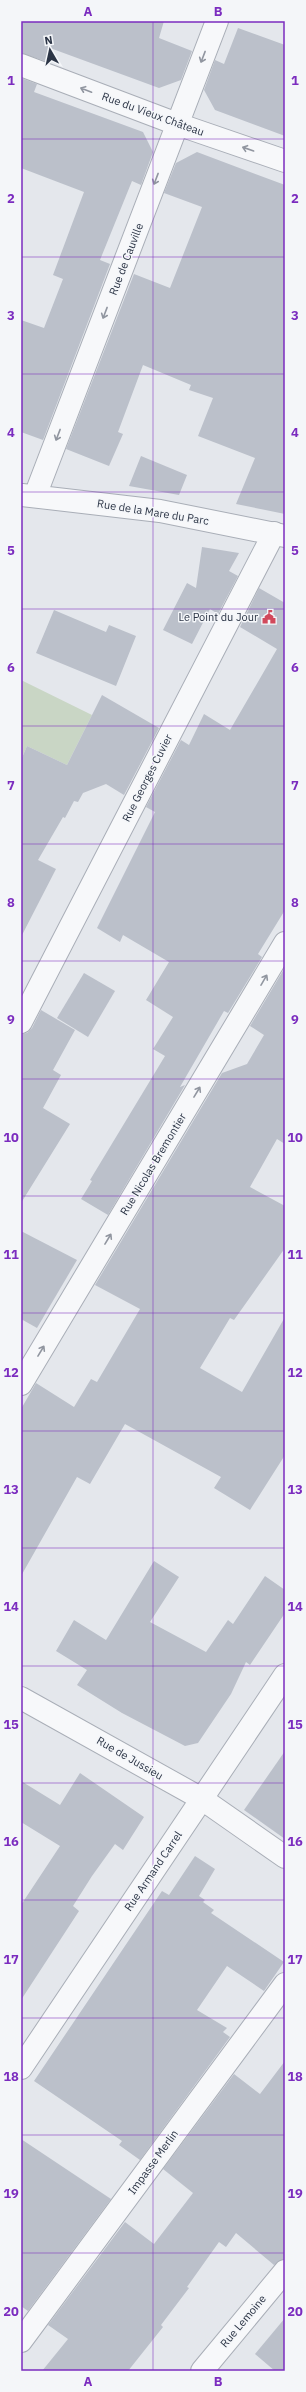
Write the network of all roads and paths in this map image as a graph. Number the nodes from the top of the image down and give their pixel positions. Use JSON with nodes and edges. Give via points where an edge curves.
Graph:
{"nodes":[{"id":1,"x":217,"y":21,"type":"edge"},
{"id":2,"x":21,"y":65,"type":"edge"},
{"id":3,"x":177,"y":124,"type":"junction"},
{"id":4,"x":285,"y":161,"type":"edge"},
{"id":5,"x":28,"y":495,"type":"edge"},
{"id":6,"x":279,"y":534,"type":"edge"},
{"id":7,"x":285,"y":943,"type":"edge"},
{"id":8,"x":21,"y":1022,"type":"edge"},
{"id":9,"x":21,"y":1384,"type":"edge"},
{"id":10,"x":285,"y":1675,"type":"edge"},
{"id":11,"x":21,"y":1698,"type":"edge"},
{"id":12,"x":202,"y":1799,"type":"junction"},
{"id":13,"x":285,"y":1857,"type":"edge"},
{"id":14,"x":285,"y":1984,"type":"edge"},
{"id":15,"x":21,"y":2068,"type":"edge"},
{"id":16,"x":285,"y":2271,"type":"edge"},
{"id":17,"x":21,"y":2341,"type":"edge"},
{"id":18,"x":202,"y":2371,"type":"edge"}],
"edges":[{"from":1,"to":3,"type":"street","name":"Rue de Cauville","one_way":true},
{"from":3,"to":2,"type":"street","name":"Rue du Vieux Château","one_way":true},
{"from":4,"to":3,"type":"street","name":"Rue du Vieux Château","one_way":true},
{"from":3,"to":5,"type":"street","name":"Rue de Cauville","one_way":true},
{"from":5,"to":6,"type":"street","name":"Rue de la Mare du Parc","via":[[160,511]]},
{"from":6,"to":8,"type":"street","name":"Rue Georges Cuvier"},
{"from":9,"to":7,"type":"street","name":"Rue Nicolas Bremontier","one_way":true},
{"from":10,"to":12,"type":"street","name":"Rue Armand Carrel"},
{"from":11,"to":12,"type":"street","name":"Rue de Jussieu"},
{"from":12,"to":13,"type":"street"},
{"from":12,"to":15,"type":"street","name":"Rue Armand Carrel"},
{"from":14,"to":17,"type":"street","name":"Impasse Merlin"},
{"from":16,"to":18,"type":"street","name":"Rue Lemoine"}]}
